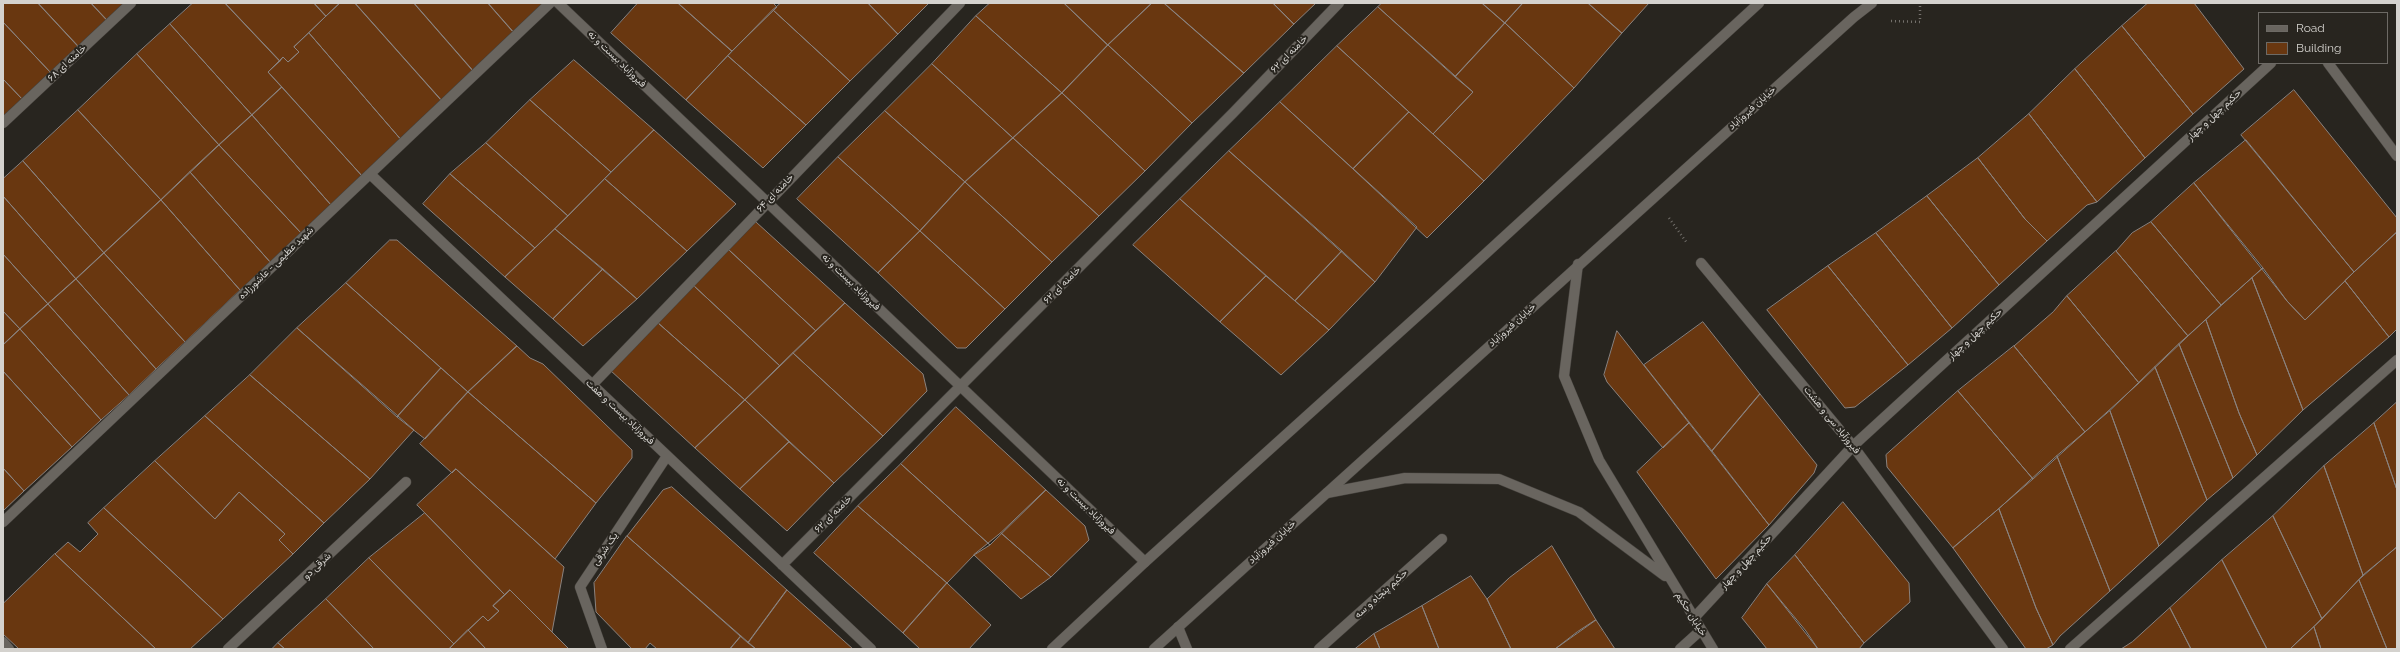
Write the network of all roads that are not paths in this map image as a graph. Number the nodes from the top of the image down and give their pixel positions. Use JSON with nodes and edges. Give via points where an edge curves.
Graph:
{"nodes":[{"id":1,"x":131,"y":3,"type":"edge"},
{"id":2,"x":550,"y":3,"type":"edge"},
{"id":3,"x":558,"y":3,"type":"edge"},
{"id":4,"x":960,"y":3,"type":"edge"},
{"id":5,"x":1339,"y":3,"type":"edge"},
{"id":6,"x":1759,"y":3,"type":"edge"},
{"id":7,"x":1860,"y":3,"type":"edge"},
{"id":8,"x":1872,"y":3,"type":"edge"},
{"id":9,"x":1854,"y":17,"type":"junction"},
{"id":10,"x":2270,"y":64,"type":"edge"},
{"id":11,"x":2329,"y":64,"type":"edge"},
{"id":12,"x":3,"y":123,"type":"edge"},
{"id":13,"x":2397,"y":156,"type":"edge"},
{"id":14,"x":370,"y":174,"type":"junction"},
{"id":15,"x":767,"y":201,"type":"junction"},
{"id":16,"x":1701,"y":263,"type":"road end"},
{"id":17,"x":1578,"y":264,"type":"junction"},
{"id":18,"x":2397,"y":360,"type":"edge"},
{"id":19,"x":592,"y":385,"type":"junction"},
{"id":20,"x":961,"y":386,"type":"junction"},
{"id":21,"x":1853,"y":446,"type":"junction"},
{"id":22,"x":667,"y":456,"type":"junction"},
{"id":23,"x":406,"y":482,"type":"dead end"},
{"id":24,"x":1327,"y":493,"type":"junction"},
{"id":25,"x":3,"y":522,"type":"edge"},
{"id":26,"x":1442,"y":539,"type":"dead end"},
{"id":27,"x":1145,"y":562,"type":"junction"},
{"id":28,"x":782,"y":565,"type":"junction"},
{"id":29,"x":1669,"y":579,"type":"junction"},
{"id":30,"x":1693,"y":618,"type":"junction"},
{"id":31,"x":1178,"y":627,"type":"junction"},
{"id":32,"x":1701,"y":630,"type":"junction"},
{"id":33,"x":3,"y":642,"type":"edge"},
{"id":34,"x":9,"y":649,"type":"edge"},
{"id":35,"x":228,"y":649,"type":"edge"},
{"id":36,"x":602,"y":649,"type":"edge"},
{"id":37,"x":871,"y":649,"type":"edge"},
{"id":38,"x":1052,"y":649,"type":"edge"},
{"id":39,"x":1154,"y":649,"type":"edge"},
{"id":40,"x":1188,"y":649,"type":"edge"},
{"id":41,"x":1319,"y":649,"type":"edge"},
{"id":42,"x":1680,"y":649,"type":"edge"},
{"id":43,"x":1713,"y":649,"type":"edge"},
{"id":44,"x":2003,"y":649,"type":"edge"},
{"id":45,"x":2070,"y":649,"type":"edge"}],
"edges":[{"from":1,"to":12,"type":"street","name":"خامنه ای ۶۸"},
{"from":2,"to":14,"type":"street","name":"شهید عظیمی - عاشورزاده"},
{"from":3,"to":15,"type":"street","name":"فیروزآباد بیست و نه"},
{"from":4,"to":15,"type":"street","name":"خامنه ای ۶۴"},
{"from":5,"to":20,"type":"street","name":"خامنه ای ۶۲"},
{"from":6,"to":27,"type":"street"},
{"from":7,"to":9,"type":"street"},
{"from":8,"to":9,"type":"street","name":"خیابان فیروزآباد"},
{"from":9,"to":17,"type":"street","name":"خیابان فیروزآباد"},
{"from":10,"to":21,"type":"street","name":"حکیم چهل و چهار"},
{"from":11,"to":13,"type":"street"},
{"from":14,"to":19,"type":"street","name":"فیروزآباد بیست و هفت"},
{"from":14,"to":25,"type":"street","name":"شهید عظیمی - عاشورزاده"},
{"from":15,"to":19,"type":"street","name":"خامنه ای ۶۴"},
{"from":15,"to":20,"type":"street","name":"فیروزآباد بیست و نه"},
{"from":16,"to":21,"type":"street","name":"فیروزآباد سی و هشت"},
{"from":17,"to":24,"type":"street","name":"خیابان فیروزآباد"},
{"from":17,"to":29,"type":"street","name":"خیابان حکیم","via":[[1564,376],[1599,460]]},
{"from":18,"to":45,"type":"street"},
{"from":19,"to":22,"type":"street","name":"فیروزآباد بیست و هفت"},
{"from":20,"to":27,"type":"street","name":"فیروزآباد بیست و نه"},
{"from":20,"to":28,"type":"street","name":"خامنه ای ۶۲"},
{"from":21,"to":30,"type":"street","name":"حکیم چهل و چهار"},
{"from":21,"to":44,"type":"street","name":"فیروزآباد سی و هشت"},
{"from":22,"to":28,"type":"street","name":"فیروزآباد بیست و هفت"},
{"from":22,"to":36,"type":"street","name":"یک شرقی","via":[[580,587]]},
{"from":23,"to":35,"type":"street","name":"شرقی دو"},
{"from":24,"to":29,"type":"street","via":[[1405,478],[1499,479],[1579,512]]},
{"from":24,"to":31,"type":"street","name":"خیابان فیروزآباد"},
{"from":26,"to":41,"type":"street","name":"حکیم پنجاه و سه"},
{"from":27,"to":38,"type":"street"},
{"from":28,"to":37,"type":"street","name":"فیروزآباد بیست و هفت"},
{"from":29,"to":30,"type":"street","name":"خیابان حکیم"},
{"from":30,"to":32,"type":"street","name":"خیابان حکیم"},
{"from":31,"to":39,"type":"street","name":"خیابان فیروزآباد"},
{"from":31,"to":40,"type":"street"},
{"from":32,"to":42,"type":"street"},
{"from":32,"to":43,"type":"street","name":"خیابان حکیم"},
{"from":33,"to":34,"type":"street"}]}
